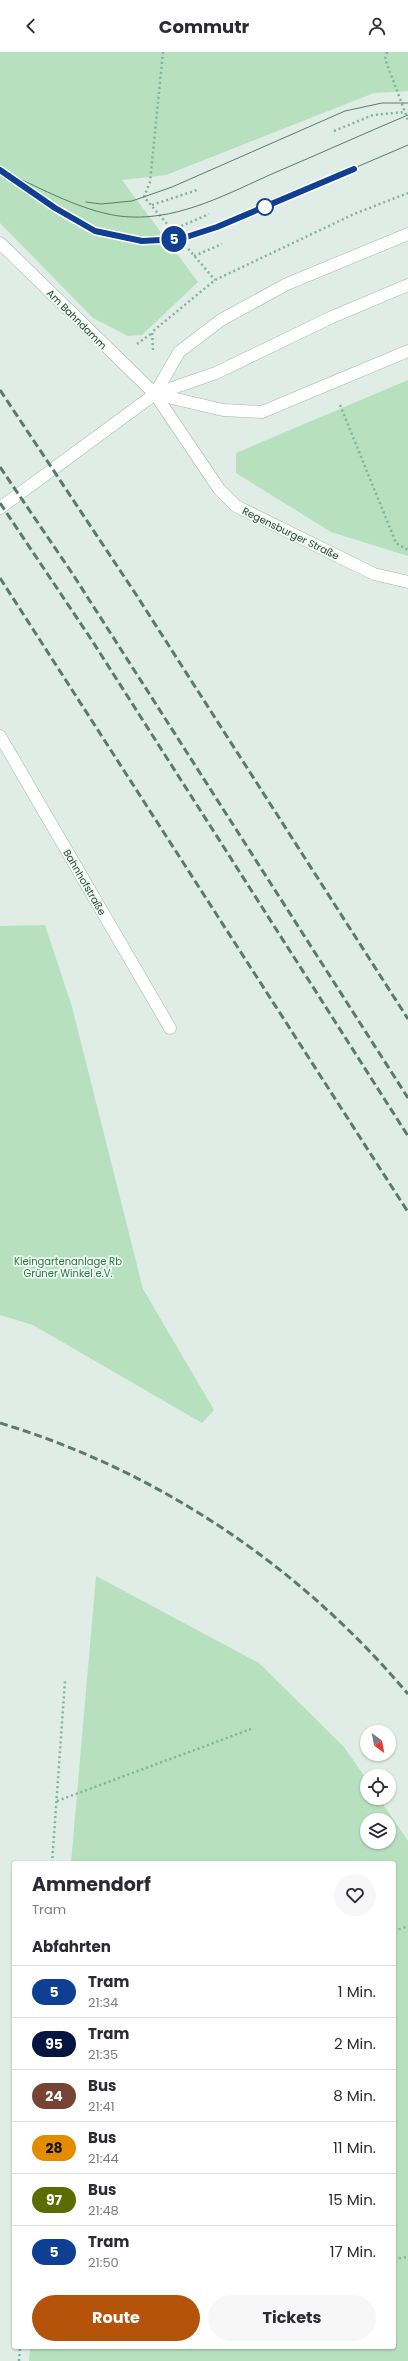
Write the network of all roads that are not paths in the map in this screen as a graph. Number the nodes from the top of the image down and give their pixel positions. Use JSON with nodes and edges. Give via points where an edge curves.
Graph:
{"nodes":[{"id":1,"x":408,"y":234,"type":"edge"},
{"id":2,"x":0,"y":242,"type":"edge"},
{"id":3,"x":408,"y":285,"type":"edge"},
{"id":4,"x":408,"y":351,"type":"edge"},
{"id":5,"x":155,"y":394,"type":"junction"},
{"id":6,"x":0,"y":508,"type":"edge"},
{"id":7,"x":408,"y":582,"type":"edge"},
{"id":8,"x":0,"y":736,"type":"edge"},
{"id":9,"x":170,"y":1028,"type":"dead end"}],
"edges":[{"from":1,"to":5,"type":"street","via":[[287,284],[221,320],[179,352]]},
{"from":2,"to":5,"type":"street","name":"Am Bahndamm"},
{"from":3,"to":5,"type":"street","via":[[332,317],[216,372]]},
{"from":4,"to":5,"type":"street","via":[[262,412],[224,410]]},
{"from":5,"to":6,"type":"street"},
{"from":5,"to":7,"type":"street","name":"Regensburger Straße","via":[[220,489],[236,506],[374,574]]},
{"from":8,"to":9,"type":"street","name":"Bahnhofstraße"}]}
